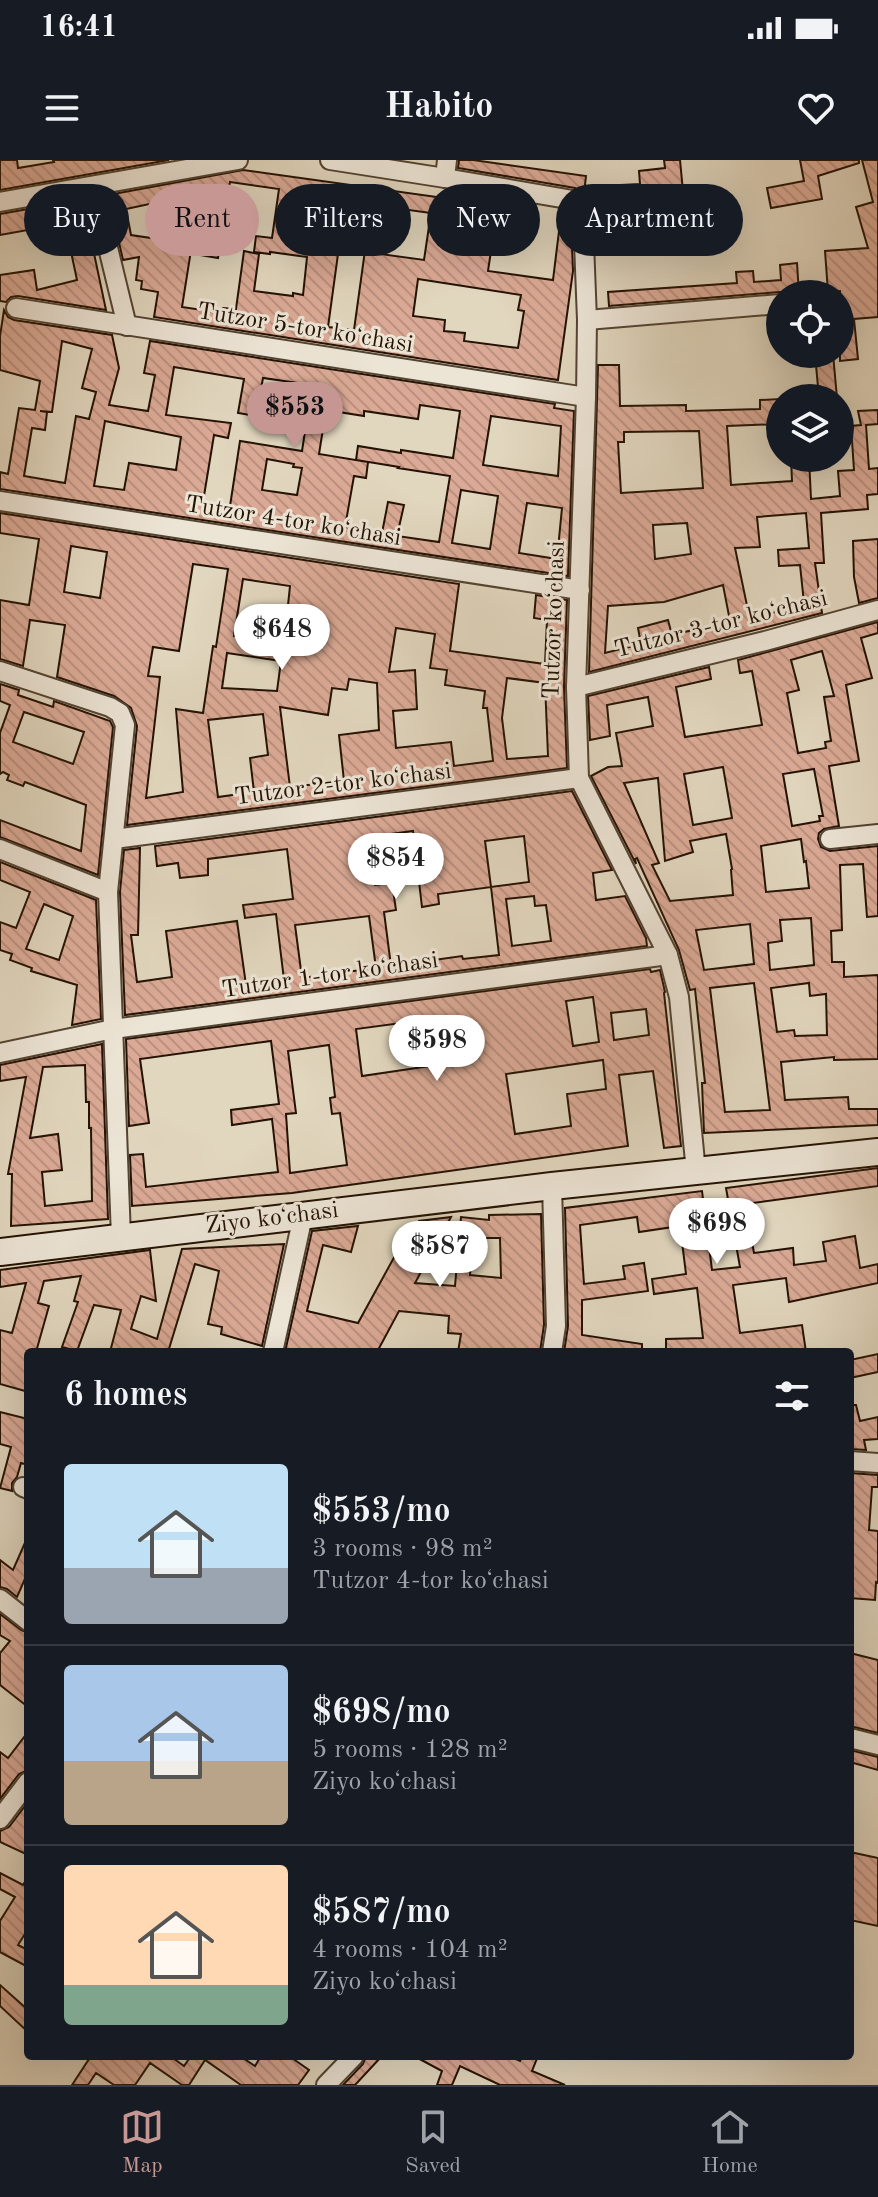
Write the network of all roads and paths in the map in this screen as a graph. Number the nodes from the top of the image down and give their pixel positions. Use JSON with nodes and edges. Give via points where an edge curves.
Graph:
{"nodes":[{"id":1,"x":238,"y":160,"type":"edge"},
{"id":2,"x":330,"y":160,"type":"edge"},
{"id":3,"x":446,"y":169,"type":"edge"},
{"id":4,"x":104,"y":184,"type":"edge"},
{"id":5,"x":24,"y":198,"type":"edge"},
{"id":6,"x":0,"y":202,"type":"edge"},
{"id":7,"x":110,"y":256,"type":"edge"},
{"id":8,"x":766,"y":305,"type":"edge"},
{"id":9,"x":16,"y":308,"type":"dead end"},
{"id":10,"x":587,"y":320,"type":"junction"},
{"id":11,"x":127,"y":326,"type":"junction"},
{"id":12,"x":586,"y":397,"type":"junction"},
{"id":13,"x":0,"y":501,"type":"edge"},
{"id":14,"x":580,"y":590,"type":"junction"},
{"id":15,"x":878,"y":610,"type":"edge"},
{"id":16,"x":0,"y":671,"type":"edge"},
{"id":17,"x":576,"y":687,"type":"junction"},
{"id":18,"x":579,"y":778,"type":"junction"},
{"id":19,"x":878,"y":834,"type":"edge"},
{"id":20,"x":114,"y":839,"type":"junction"},
{"id":21,"x":830,"y":839,"type":"dead end"},
{"id":22,"x":0,"y":849,"type":"edge"},
{"id":23,"x":108,"y":892,"type":"junction"},
{"id":24,"x":668,"y":955,"type":"junction"},
{"id":25,"x":113,"y":1029,"type":"junction"},
{"id":26,"x":0,"y":1053,"type":"edge"},
{"id":27,"x":878,"y":1152,"type":"edge"},
{"id":28,"x":696,"y":1172,"type":"junction"},
{"id":29,"x":552,"y":1186,"type":"junction"},
{"id":30,"x":303,"y":1216,"type":"junction"},
{"id":31,"x":121,"y":1237,"type":"junction"},
{"id":32,"x":0,"y":1252,"type":"edge"},
{"id":33,"x":274,"y":1348,"type":"edge"},
{"id":34,"x":553,"y":1348,"type":"edge"},
{"id":35,"x":854,"y":1461,"type":"edge"},
{"id":36,"x":878,"y":1463,"type":"edge"},
{"id":37,"x":0,"y":1599,"type":"edge"},
{"id":38,"x":24,"y":1618,"type":"edge"},
{"id":39,"x":854,"y":1739,"type":"edge"},
{"id":40,"x":878,"y":1745,"type":"edge"},
{"id":41,"x":24,"y":1787,"type":"edge"},
{"id":42,"x":0,"y":1819,"type":"edge"},
{"id":43,"x":350,"y":2060,"type":"edge"},
{"id":44,"x":326,"y":2085,"type":"edge"}],
"edges":[{"from":1,"to":4,"type":"street"},
{"from":2,"to":3,"type":"street"},
{"from":3,"to":10,"type":"street","name":"Tutzor koʻchasi","via":[[581,205]]},
{"from":5,"to":6,"type":"street"},
{"from":7,"to":11,"type":"street"},
{"from":8,"to":10,"type":"street"},
{"from":9,"to":11,"type":"street","name":"Tutzor 5-tor koʻchasi"},
{"from":10,"to":12,"type":"street","name":"Tutzor koʻchasi"},
{"from":11,"to":12,"type":"street","name":"Tutzor 5-tor koʻchasi"},
{"from":12,"to":14,"type":"street","name":"Tutzor koʻchasi"},
{"from":13,"to":14,"type":"street","name":"Tutzor 4-tor koʻchasi"},
{"from":14,"to":17,"type":"street","name":"Tutzor koʻchasi"},
{"from":15,"to":17,"type":"street","name":"Tutzor 3-tor koʻchasi"},
{"from":16,"to":20,"type":"street","via":[[120,713],[125,725]]},
{"from":17,"to":18,"type":"street","name":"Tutzor koʻchasi"},
{"from":18,"to":20,"type":"street","name":"Tutzor 2-tor koʻchasi"},
{"from":18,"to":24,"type":"street","name":"Tutzor koʻchasi"},
{"from":19,"to":21,"type":"street"},
{"from":20,"to":23,"type":"street"},
{"from":22,"to":23,"type":"street"},
{"from":23,"to":25,"type":"street"},
{"from":24,"to":25,"type":"street","name":"Tutzor 1-tor koʻchasi"},
{"from":24,"to":28,"type":"street","name":"Tutzor koʻchasi","via":[[679,997]]},
{"from":25,"to":26,"type":"street","name":"Tutzor 1-tor koʻchasi"},
{"from":25,"to":31,"type":"street"},
{"from":27,"to":28,"type":"street","name":"Ziyo koʻchasi"},
{"from":28,"to":29,"type":"street","name":"Ziyo koʻchasi"},
{"from":29,"to":30,"type":"street","name":"Ziyo koʻchasi"},
{"from":29,"to":34,"type":"street"},
{"from":30,"to":31,"type":"street","name":"Ziyo koʻchasi"},
{"from":30,"to":33,"type":"street"},
{"from":31,"to":32,"type":"street","name":"Ziyo koʻchasi"},
{"from":35,"to":36,"type":"street"},
{"from":37,"to":38,"type":"street"},
{"from":39,"to":40,"type":"street"},
{"from":41,"to":42,"type":"street"},
{"from":43,"to":44,"type":"street"}]}
